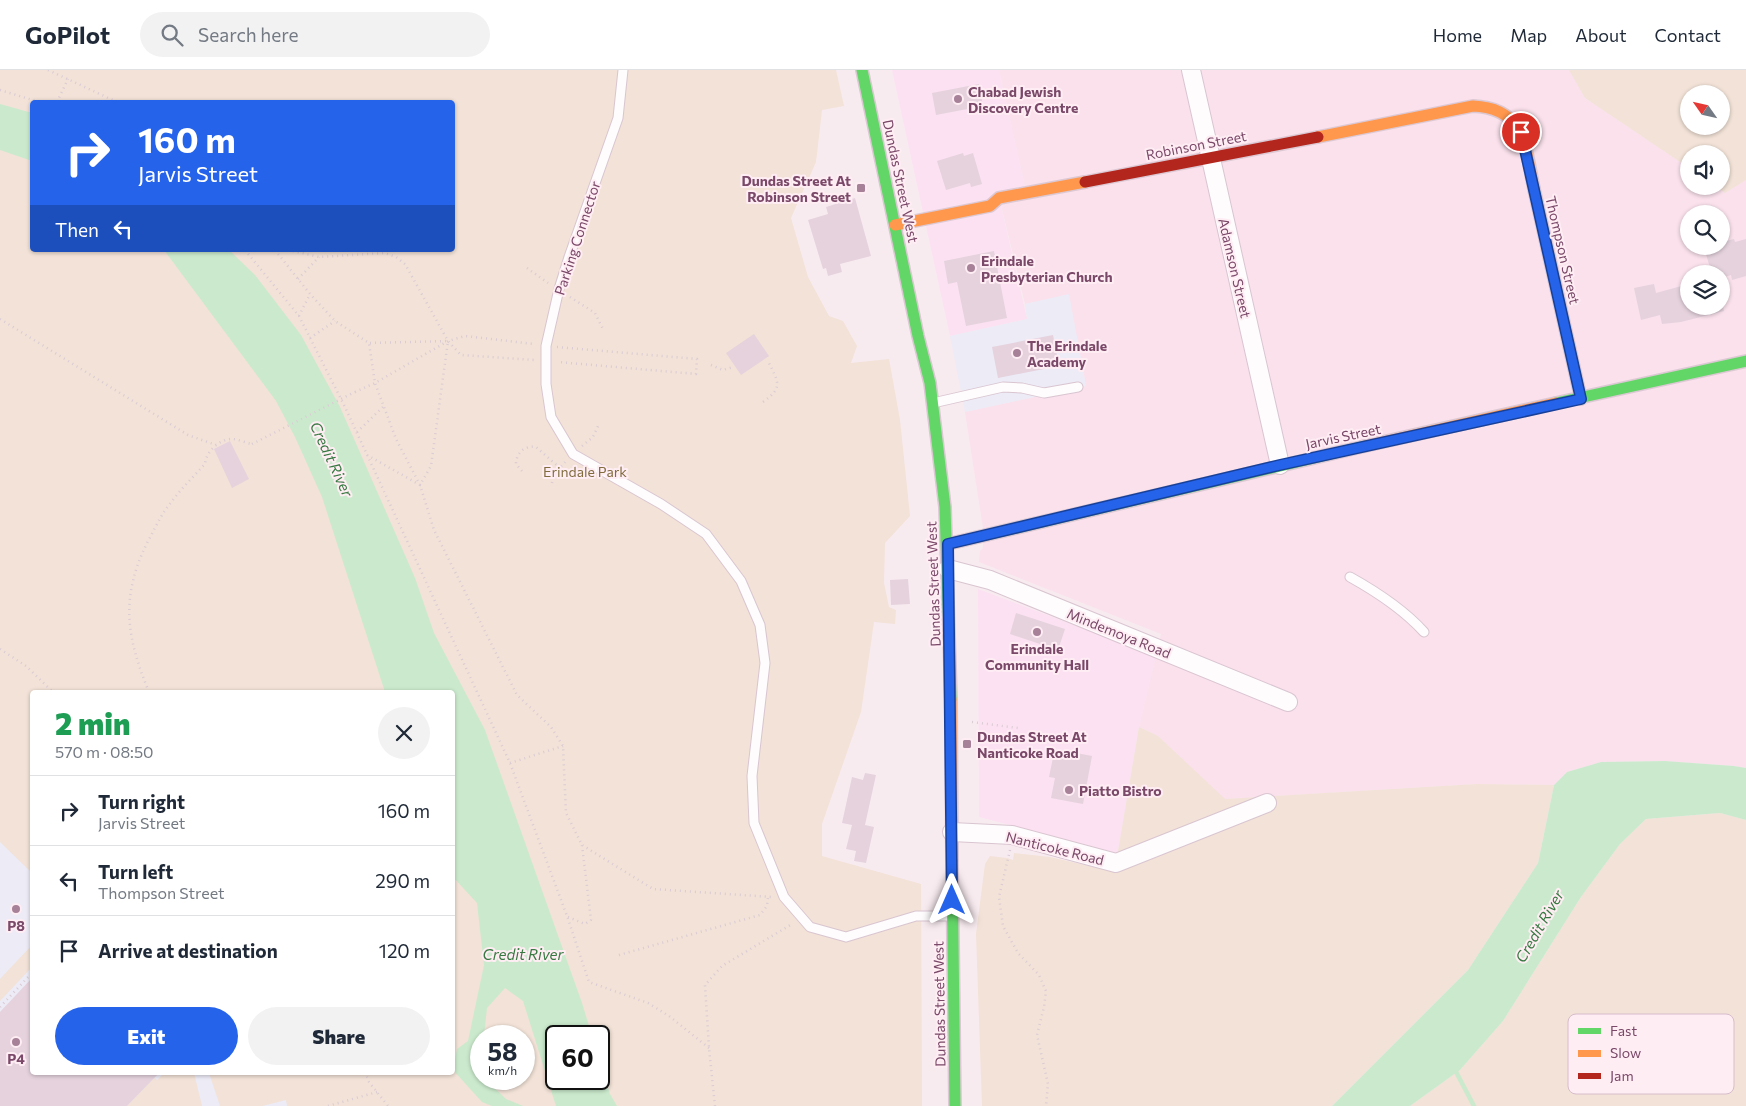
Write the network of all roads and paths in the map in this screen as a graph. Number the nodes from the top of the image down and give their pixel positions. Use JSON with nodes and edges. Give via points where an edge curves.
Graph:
{"nodes":[{"id":1,"x":48,"y":70,"type":"edge"},
{"id":2,"x":623,"y":70,"type":"edge"},
{"id":3,"x":862,"y":70,"type":"edge"},
{"id":4,"x":1191,"y":70,"type":"edge"},
{"id":5,"x":68,"y":78,"type":"junction"},
{"id":6,"x":0,"y":90,"type":"edge"},
{"id":7,"x":32,"y":100,"type":"edge"},
{"id":8,"x":58,"y":100,"type":"edge"},
{"id":9,"x":113,"y":100,"type":"edge"},
{"id":10,"x":1505,"y":112,"type":"joint"},
{"id":11,"x":1210,"y":158,"type":"junction"},
{"id":12,"x":895,"y":225,"type":"junction"},
{"id":13,"x":247,"y":252,"type":"edge"},
{"id":14,"x":277,"y":252,"type":"edge"},
{"id":15,"x":297,"y":252,"type":"edge"},
{"id":16,"x":319,"y":257,"type":"junction"},
{"id":17,"x":298,"y":279,"type":"junction"},
{"id":18,"x":310,"y":294,"type":"junction"},
{"id":19,"x":299,"y":316,"type":"junction"},
{"id":20,"x":0,"y":319,"type":"edge"},
{"id":21,"x":335,"y":321,"type":"junction"},
{"id":22,"x":310,"y":338,"type":"junction"},
{"id":23,"x":448,"y":341,"type":"junction"},
{"id":24,"x":369,"y":343,"type":"junction"},
{"id":25,"x":546,"y":346,"type":"junction"},
{"id":26,"x":545,"y":360,"type":"junction"},
{"id":27,"x":768,"y":361,"type":"dead end"},
{"id":28,"x":1746,"y":361,"type":"edge"},
{"id":29,"x":712,"y":365,"type":"dead end"},
{"id":30,"x":733,"y":367,"type":"dead end"},
{"id":31,"x":375,"y":384,"type":"junction"},
{"id":32,"x":1078,"y":387,"type":"dead end"},
{"id":33,"x":1581,"y":399,"type":"junction"},
{"id":34,"x":762,"y":402,"type":"dead end"},
{"id":35,"x":933,"y":403,"type":"junction"},
{"id":36,"x":384,"y":406,"type":"junction"},
{"id":37,"x":600,"y":424,"type":"dead end"},
{"id":38,"x":357,"y":432,"type":"junction"},
{"id":39,"x":216,"y":445,"type":"junction"},
{"id":40,"x":573,"y":454,"type":"junction"},
{"id":41,"x":367,"y":455,"type":"junction"},
{"id":42,"x":1280,"y":465,"type":"junction"},
{"id":43,"x":560,"y":468,"type":"junction"},
{"id":44,"x":522,"y":470,"type":"dead end"},
{"id":45,"x":552,"y":484,"type":"dead end"},
{"id":46,"x":420,"y":485,"type":"junction"},
{"id":47,"x":948,"y":544,"type":"junction"},
{"id":48,"x":948,"y":569,"type":"junction"},
{"id":49,"x":1350,"y":577,"type":"dead end"},
{"id":50,"x":1424,"y":632,"type":"dead end"},
{"id":51,"x":0,"y":649,"type":"edge"},
{"id":52,"x":51,"y":690,"type":"edge"},
{"id":53,"x":148,"y":690,"type":"edge"},
{"id":54,"x":1288,"y":702,"type":"dead end"},
{"id":55,"x":972,"y":722,"type":"dead end"},
{"id":56,"x":1018,"y":728,"type":"dead end"},
{"id":57,"x":563,"y":746,"type":"junction"},
{"id":58,"x":510,"y":763,"type":"junction"},
{"id":59,"x":1267,"y":803,"type":"dead end"},
{"id":60,"x":952,"y":832,"type":"junction"},
{"id":61,"x":1012,"y":835,"type":"junction"},
{"id":62,"x":582,"y":845,"type":"junction"},
{"id":63,"x":768,"y":897,"type":"junction"},
{"id":64,"x":784,"y":897,"type":"junction"},
{"id":65,"x":567,"y":916,"type":"junction"},
{"id":66,"x":952,"y":916,"type":"junction"},
{"id":67,"x":802,"y":918,"type":"junction"},
{"id":68,"x":619,"y":955,"type":"dead end"},
{"id":69,"x":30,"y":975,"type":"edge"},
{"id":70,"x":0,"y":1007,"type":"edge"},
{"id":71,"x":709,"y":1048,"type":"junction"},
{"id":72,"x":367,"y":1075,"type":"edge"},
{"id":73,"x":377,"y":1092,"type":"junction"},
{"id":74,"x":328,"y":1106,"type":"edge"},
{"id":75,"x":388,"y":1106,"type":"edge"},
{"id":76,"x":715,"y":1106,"type":"edge"},
{"id":77,"x":955,"y":1106,"type":"edge"},
{"id":78,"x":1046,"y":1106,"type":"edge"}],
"edges":[{"from":1,"to":5,"type":"path"},
{"from":2,"to":25,"type":"lane","name":"Parking Connector","via":[[618,118],[569,257]]},
{"from":3,"to":12,"type":"street","name":"Dundas Street West"},
{"from":4,"to":11,"type":"street","name":"Adamson Street"},
{"from":5,"to":8,"type":"path"},
{"from":5,"to":9,"type":"path"},
{"from":6,"to":7,"type":"path"},
{"from":10,"to":11,"type":"street","name":"Robinson Street","via":[[1490,106],[1473,106]]},
{"from":10,"to":33,"type":"street","name":"Thompson Street","via":[[1521,132]]},
{"from":11,"to":12,"type":"street","name":"Robinson Street","via":[[999,198],[990,206]]},
{"from":11,"to":42,"type":"street","name":"Adamson Street"},
{"from":12,"to":35,"type":"street","name":"Dundas Street West"},
{"from":13,"to":19,"type":"path"},
{"from":14,"to":17,"type":"path"},
{"from":15,"to":16,"type":"path"},
{"from":16,"to":17,"type":"path"},
{"from":16,"to":23,"type":"path","via":[[385,254],[400,260]]},
{"from":17,"to":18,"type":"path"},
{"from":18,"to":19,"type":"path"},
{"from":18,"to":21,"type":"path"},
{"from":19,"to":22,"type":"path"},
{"from":20,"to":39,"type":"path","via":[[188,435]]},
{"from":21,"to":22,"type":"path"},
{"from":21,"to":24,"type":"path"},
{"from":22,"to":38,"type":"path"},
{"from":23,"to":24,"type":"path"},
{"from":23,"to":25,"type":"path","via":[[466,336]]},
{"from":23,"to":26,"type":"path","via":[[461,355]]},
{"from":23,"to":31,"type":"path"},
{"from":23,"to":46,"type":"path","via":[[431,466]]},
{"from":24,"to":31,"type":"path"},
{"from":25,"to":26,"type":"lane","name":"Parking Connector"},
{"from":25,"to":26,"type":"path","via":[[697,358],[696,374]]},
{"from":26,"to":40,"type":"lane","name":"Parking Connector","via":[[550,415]]},
{"from":27,"to":34,"type":"path","via":[[778,388]]},
{"from":28,"to":33,"type":"street","name":"Jarvis Street"},
{"from":29,"to":30,"type":"path","via":[[723,370]]},
{"from":31,"to":36,"type":"path"},
{"from":31,"to":39,"type":"path","bridge":true,"via":[[252,444],[231,439]]},
{"from":32,"to":35,"type":"lane","via":[[1044,393],[1003,387]]},
{"from":33,"to":42,"type":"street","name":"Jarvis Street"},
{"from":35,"to":47,"type":"street","name":"Dundas Street West"},
{"from":36,"to":38,"type":"path"},
{"from":36,"to":46,"type":"path","via":[[396,439]]},
{"from":37,"to":40,"type":"path","via":[[593,437]]},
{"from":38,"to":41,"type":"path"},
{"from":39,"to":53,"type":"path","via":[[206,456],[205,464],[161,516],[137,564],[129,602],[130,622],[138,664]]},
{"from":40,"to":43,"type":"path"},
{"from":40,"to":64,"type":"lane","via":[[661,504],[706,534],[742,581],[760,626],[765,662],[752,776],[754,823]]},
{"from":41,"to":46,"type":"path"},
{"from":41,"to":58,"type":"path"},
{"from":42,"to":47,"type":"street","name":"Jarvis Street"},
{"from":43,"to":44,"type":"path","via":[[534,446],[517,456],[516,464]]},
{"from":43,"to":45,"type":"path"},
{"from":46,"to":57,"type":"path","via":[[434,530],[517,695],[551,727]]},
{"from":47,"to":48,"type":"street","name":"Dundas Street West"},
{"from":48,"to":54,"type":"street","name":"Mindemoya Road","via":[[990,580]]},
{"from":48,"to":60,"type":"street","name":"Dundas Street West"},
{"from":49,"to":50,"type":"lane","via":[[1395,606]]},
{"from":51,"to":52,"type":"path","via":[[26,666]]},
{"from":55,"to":56,"type":"path"},
{"from":57,"to":58,"type":"path"},
{"from":57,"to":62,"type":"path","via":[[566,813]]},
{"from":58,"to":65,"type":"path"},
{"from":59,"to":61,"type":"street","name":"Nanticoke Road","via":[[1116,863]]},
{"from":60,"to":61,"type":"street","name":"Nanticoke Road"},
{"from":60,"to":66,"type":"street","name":"Dundas Street West"},
{"from":61,"to":78,"type":"path","via":[[999,897],[1003,926],[1018,953],[1039,975],[1046,991],[1037,1035],[1048,1084]]},
{"from":62,"to":63,"type":"path","via":[[653,889]]},
{"from":62,"to":65,"type":"path","via":[[591,920],[585,924]]},
{"from":63,"to":64,"type":"path"},
{"from":63,"to":68,"type":"path","via":[[768,906],[760,915]]},
{"from":64,"to":67,"type":"lane"},
{"from":65,"to":71,"type":"path","via":[[589,982],[648,1003]]},
{"from":66,"to":67,"type":"lane","via":[[916,916],[846,937],[810,927]]},
{"from":66,"to":77,"type":"street","name":"Dundas Street West"},
{"from":67,"to":71,"type":"path","via":[[722,966],[705,985]]},
{"from":69,"to":70,"type":"path"},
{"from":71,"to":76,"type":"path"},
{"from":72,"to":73,"type":"path"},
{"from":73,"to":74,"type":"path"},
{"from":73,"to":75,"type":"path"}]}
